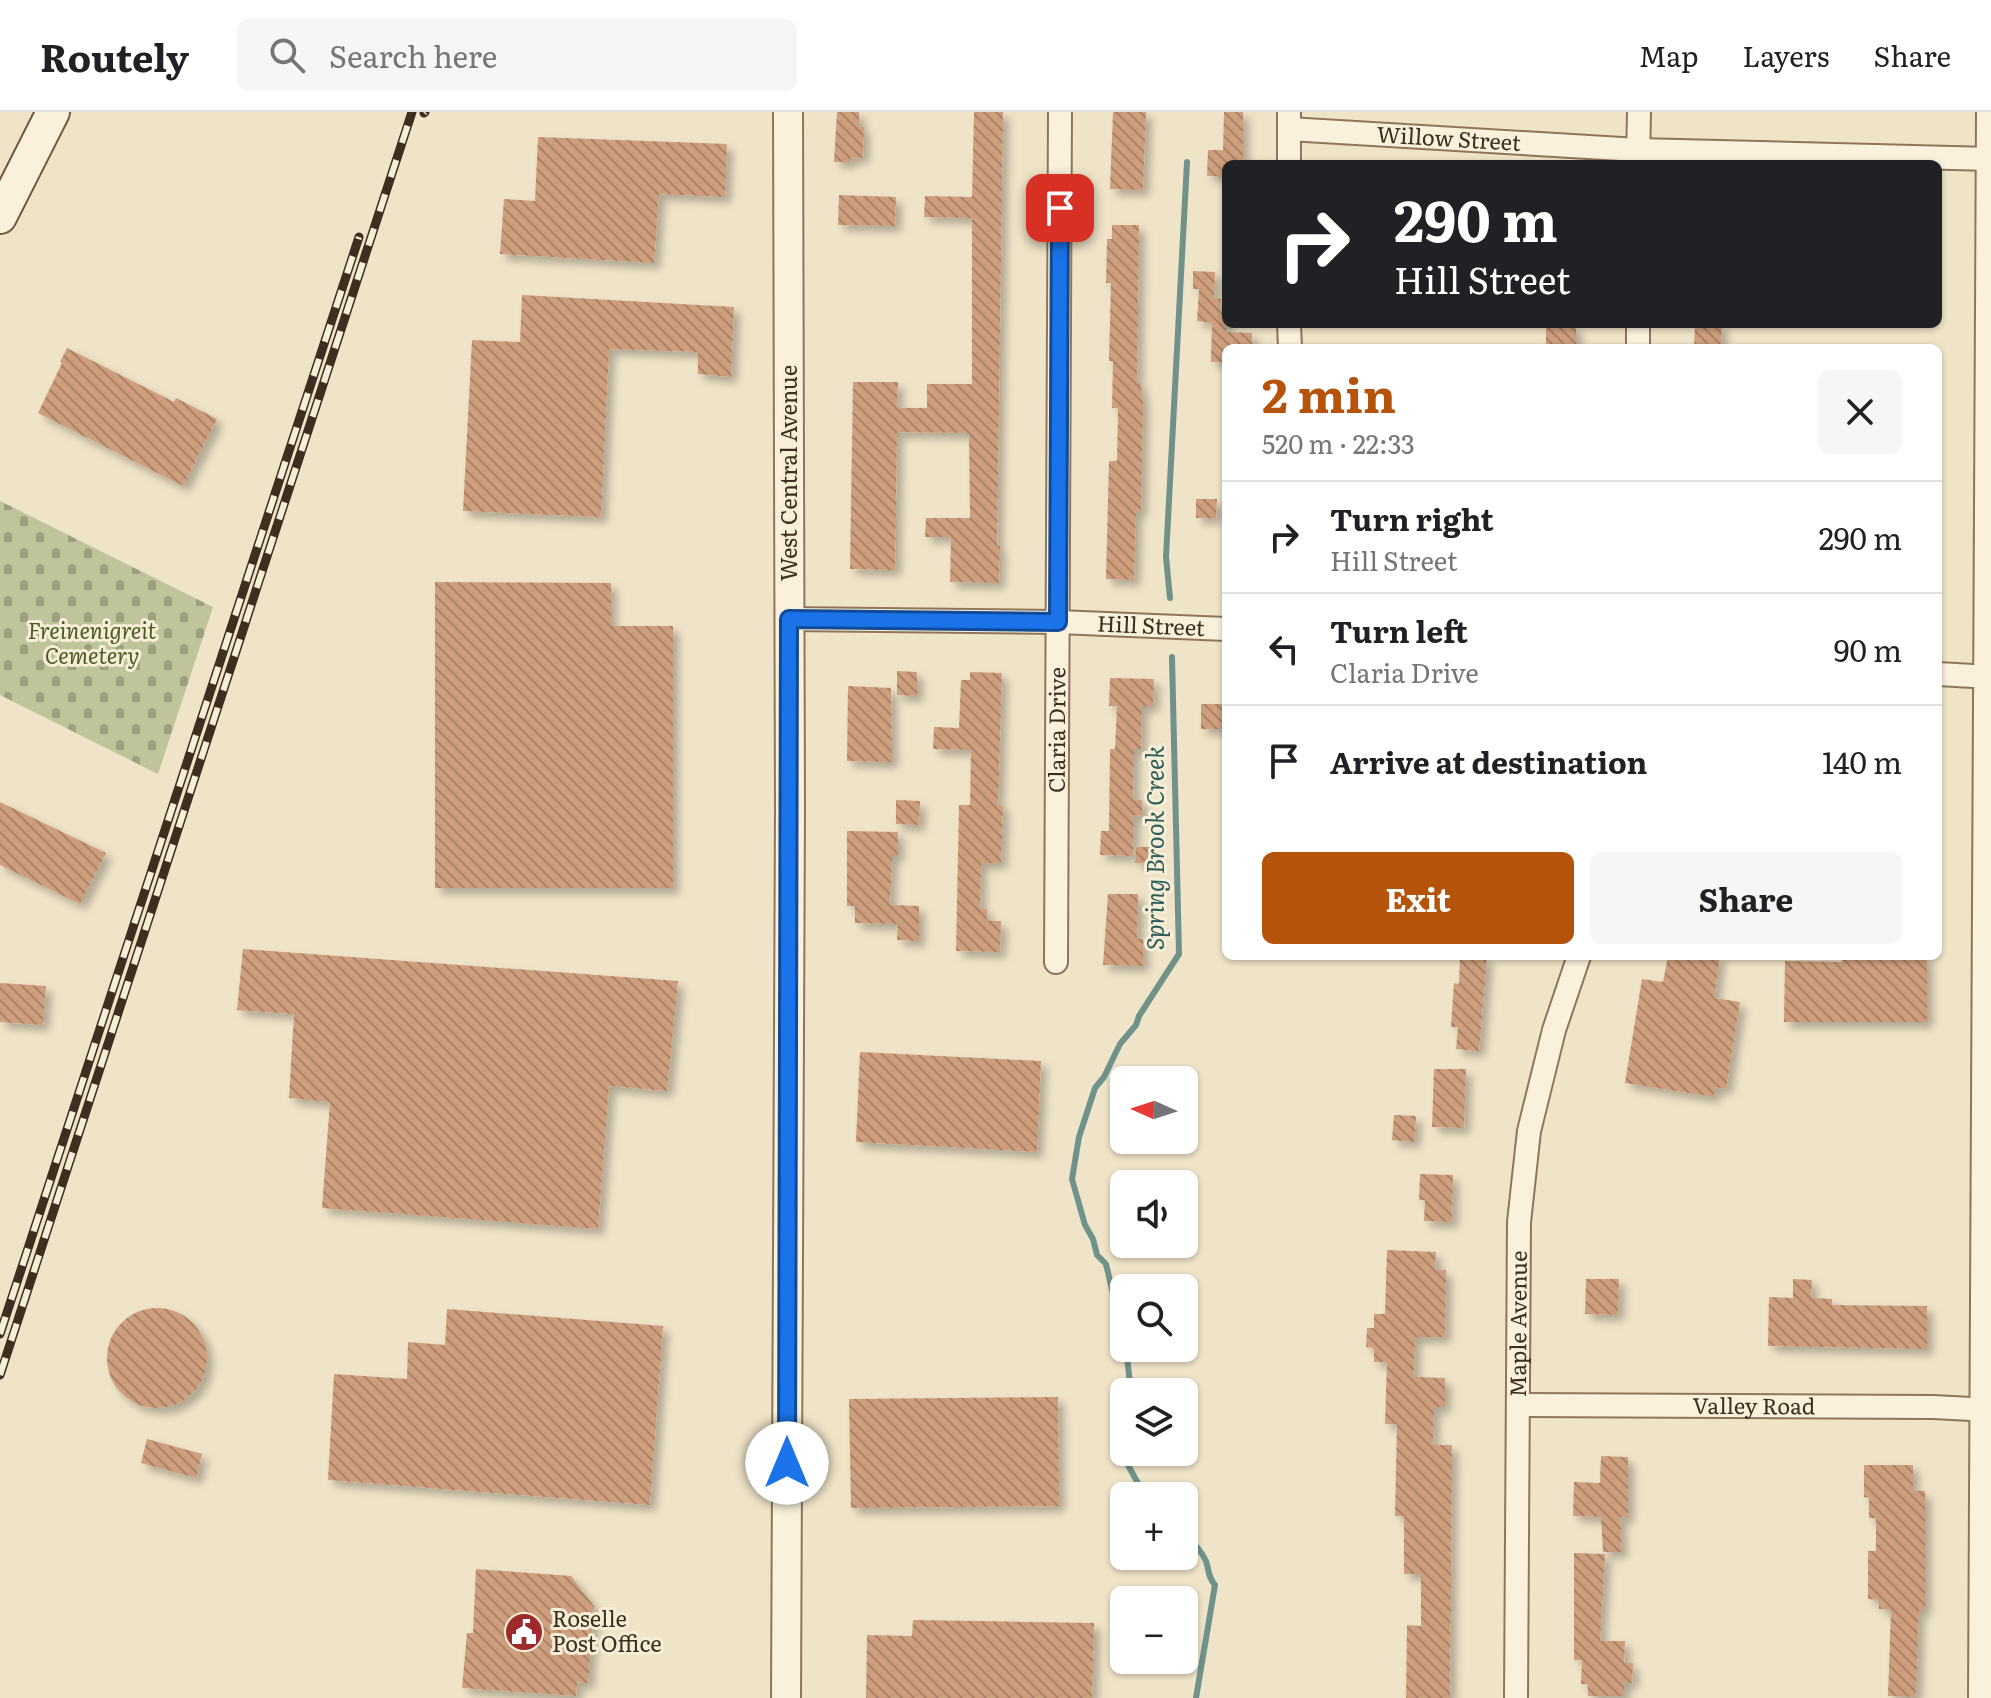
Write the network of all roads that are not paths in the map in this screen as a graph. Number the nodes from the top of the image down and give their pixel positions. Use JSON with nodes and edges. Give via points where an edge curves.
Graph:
{"nodes":[{"id":1,"x":53,"y":112,"type":"edge"},
{"id":2,"x":788,"y":112,"type":"edge"},
{"id":3,"x":1060,"y":112,"type":"edge"},
{"id":4,"x":1639,"y":112,"type":"edge"},
{"id":5,"x":1988,"y":112,"type":"edge"},
{"id":6,"x":1289,"y":121,"type":"edge"},
{"id":7,"x":1638,"y":157,"type":"edge"},
{"id":8,"x":1989,"y":159,"type":"edge"},
{"id":9,"x":1289,"y":160,"type":"edge"},
{"id":10,"x":0,"y":217,"type":"edge"},
{"id":11,"x":789,"y":619,"type":"junction"},
{"id":12,"x":1058,"y":622,"type":"junction"},
{"id":13,"x":1222,"y":629,"type":"edge"},
{"id":14,"x":1942,"y":674,"type":"edge"},
{"id":15,"x":1988,"y":677,"type":"edge"},
{"id":16,"x":1578,"y":960,"type":"edge"},
{"id":17,"x":1056,"y":962,"type":"dead end"},
{"id":18,"x":1518,"y":1405,"type":"junction"},
{"id":19,"x":1986,"y":1410,"type":"edge"},
{"id":20,"x":786,"y":1698,"type":"edge"},
{"id":21,"x":1516,"y":1698,"type":"edge"},
{"id":22,"x":1980,"y":1698,"type":"edge"}],
"edges":[{"from":1,"to":10,"type":"main road"},
{"from":2,"to":11,"type":"street","name":"West Central Avenue"},
{"from":3,"to":12,"type":"street","name":"Claria Drive"},
{"from":4,"to":7,"type":"street"},
{"from":5,"to":8,"type":"street"},
{"from":6,"to":7,"type":"street","name":"Willow Street"},
{"from":6,"to":9,"type":"street"},
{"from":7,"to":8,"type":"street","name":"Willow Street"},
{"from":8,"to":15,"type":"street"},
{"from":11,"to":12,"type":"street","name":"Hill Street"},
{"from":11,"to":20,"type":"street","name":"West Central Avenue"},
{"from":12,"to":13,"type":"street","name":"Hill Street"},
{"from":12,"to":17,"type":"street","name":"Claria Drive"},
{"from":14,"to":15,"type":"street"},
{"from":15,"to":19,"type":"street"},
{"from":16,"to":18,"type":"street","name":"Maple Avenue","via":[[1529,1131],[1519,1222]]},
{"from":18,"to":19,"type":"street","name":"Valley Road"},
{"from":18,"to":21,"type":"street","name":"Maple Avenue"},
{"from":19,"to":22,"type":"street"}]}
